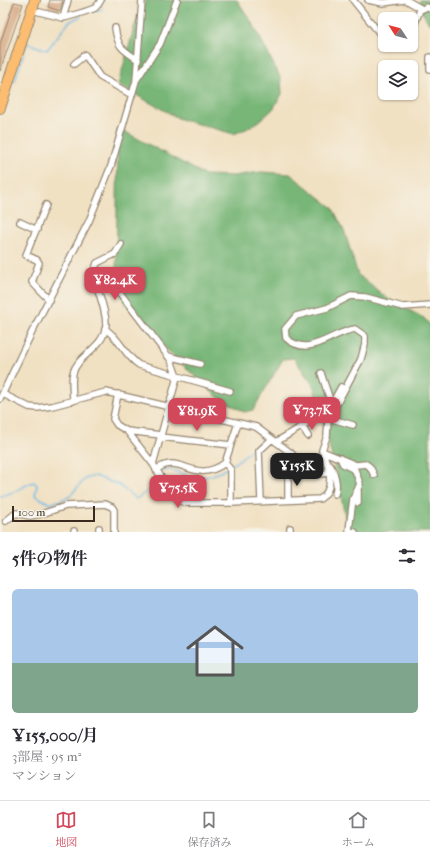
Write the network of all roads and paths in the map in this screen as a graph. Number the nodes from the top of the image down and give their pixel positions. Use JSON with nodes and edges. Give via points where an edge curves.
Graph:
{"nodes":[{"id":1,"x":35,"y":0,"type":"edge"},
{"id":2,"x":68,"y":0,"type":"edge"},
{"id":3,"x":101,"y":0,"type":"edge"},
{"id":4,"x":142,"y":0,"type":"edge"},
{"id":5,"x":177,"y":0,"type":"edge"},
{"id":6,"x":353,"y":0,"type":"edge"},
{"id":7,"x":368,"y":0,"type":"edge"},
{"id":8,"x":405,"y":0,"type":"edge"},
{"id":9,"x":380,"y":1,"type":"edge"},
{"id":10,"x":422,"y":9,"type":"junction"},
{"id":11,"x":430,"y":9,"type":"edge"},
{"id":12,"x":32,"y":10,"type":"junction"},
{"id":13,"x":418,"y":16,"type":"edge"},
{"id":14,"x":63,"y":18,"type":"junction"},
{"id":15,"x":116,"y":28,"type":"dead end"},
{"id":16,"x":378,"y":31,"type":"edge"},
{"id":17,"x":430,"y":57,"type":"edge"},
{"id":18,"x":138,"y":60,"type":"junction"},
{"id":19,"x":74,"y":64,"type":"dead end"},
{"id":20,"x":430,"y":69,"type":"edge"},
{"id":21,"x":136,"y":81,"type":"junction"},
{"id":22,"x":132,"y":95,"type":"junction"},
{"id":23,"x":1,"y":102,"type":"edge"},
{"id":24,"x":46,"y":205,"type":"dead end"},
{"id":25,"x":20,"y":222,"type":"dead end"},
{"id":26,"x":36,"y":230,"type":"junction"},
{"id":27,"x":121,"y":244,"type":"dead end"},
{"id":28,"x":95,"y":280,"type":"junction"},
{"id":29,"x":49,"y":300,"type":"junction"},
{"id":30,"x":430,"y":305,"type":"edge"},
{"id":31,"x":105,"y":329,"type":"junction"},
{"id":32,"x":168,"y":356,"type":"junction"},
{"id":33,"x":200,"y":364,"type":"dead end"},
{"id":34,"x":321,"y":374,"type":"dead end"},
{"id":35,"x":177,"y":377,"type":"junction"},
{"id":36,"x":341,"y":388,"type":"dead end"},
{"id":37,"x":230,"y":391,"type":"dead end"},
{"id":38,"x":118,"y":394,"type":"junction"},
{"id":39,"x":1,"y":397,"type":"edge"},
{"id":40,"x":73,"y":401,"type":"junction"},
{"id":41,"x":296,"y":404,"type":"dead end"},
{"id":42,"x":312,"y":404,"type":"dead end"},
{"id":43,"x":169,"y":406,"type":"junction"},
{"id":44,"x":328,"y":418,"type":"junction"},
{"id":45,"x":238,"y":424,"type":"junction"},
{"id":46,"x":353,"y":424,"type":"dead end"},
{"id":47,"x":304,"y":426,"type":"junction"},
{"id":48,"x":127,"y":431,"type":"junction"},
{"id":49,"x":160,"y":436,"type":"junction"},
{"id":50,"x":308,"y":436,"type":"dead end"},
{"id":51,"x":274,"y":441,"type":"junction"},
{"id":52,"x":231,"y":445,"type":"junction"},
{"id":53,"x":322,"y":451,"type":"junction"},
{"id":54,"x":340,"y":458,"type":"junction"},
{"id":55,"x":226,"y":463,"type":"junction"},
{"id":56,"x":327,"y":463,"type":"junction"},
{"id":57,"x":153,"y":464,"type":"junction"},
{"id":58,"x":156,"y":470,"type":"junction"},
{"id":59,"x":328,"y":473,"type":"junction"},
{"id":60,"x":374,"y":474,"type":"dead end"},
{"id":61,"x":288,"y":475,"type":"dead end"},
{"id":62,"x":358,"y":490,"type":"junction"},
{"id":63,"x":335,"y":494,"type":"dead end"},
{"id":64,"x":288,"y":499,"type":"junction"},
{"id":65,"x":262,"y":501,"type":"junction"},
{"id":66,"x":231,"y":503,"type":"junction"},
{"id":67,"x":358,"y":503,"type":"dead end"},
{"id":68,"x":6,"y":521,"type":"dead end"},
{"id":69,"x":114,"y":532,"type":"edge"},
{"id":70,"x":355,"y":532,"type":"edge"}],
"edges":[{"from":1,"to":12,"type":"highway"},
{"from":2,"to":14,"type":"street"},
{"from":3,"to":14,"type":"street","via":[[95,8],[68,19]]},
{"from":4,"to":18,"type":"street"},
{"from":5,"to":21,"type":"street","via":[[160,44]]},
{"from":6,"to":16,"type":"street"},
{"from":7,"to":9,"type":"street"},
{"from":8,"to":9,"type":"street"},
{"from":8,"to":10,"type":"street"},
{"from":10,"to":11,"type":"street"},
{"from":10,"to":13,"type":"street"},
{"from":12,"to":14,"type":"street"},
{"from":12,"to":23,"type":"highway"},
{"from":15,"to":18,"type":"street","via":[[118,43],[122,49]]},
{"from":17,"to":20,"type":"street"},
{"from":18,"to":21,"type":"street"},
{"from":19,"to":22,"type":"street","via":[[85,55],[100,77]]},
{"from":21,"to":22,"type":"street"},
{"from":22,"to":29,"type":"street","via":[[111,166],[92,215]]},
{"from":24,"to":26,"type":"street"},
{"from":25,"to":26,"type":"street"},
{"from":26,"to":29,"type":"street","via":[[26,255],[39,263],[32,282]]},
{"from":27,"to":28,"type":"street","via":[[115,254],[98,263],[92,277]]},
{"from":28,"to":31,"type":"street","via":[[105,312]]},
{"from":28,"to":32,"type":"street","via":[[120,293]]},
{"from":29,"to":39,"type":"street"},
{"from":30,"to":44,"type":"street","via":[[403,307],[351,296],[327,308],[304,313],[289,322],[285,336],[290,342],[301,346],[320,344],[348,330],[355,330],[365,336],[361,359]]},
{"from":31,"to":35,"type":"street","via":[[139,366]]},
{"from":31,"to":40,"type":"street","via":[[96,347],[75,369]]},
{"from":32,"to":33,"type":"street"},
{"from":32,"to":35,"type":"street"},
{"from":34,"to":44,"type":"street","via":[[330,397]]},
{"from":35,"to":37,"type":"street"},
{"from":35,"to":43,"type":"street"},
{"from":36,"to":44,"type":"street"},
{"from":38,"to":40,"type":"street","via":[[97,393]]},
{"from":38,"to":43,"type":"street"},
{"from":38,"to":48,"type":"street","via":[[113,419]]},
{"from":39,"to":40,"type":"street","via":[[37,408]]},
{"from":41,"to":47,"type":"street"},
{"from":42,"to":47,"type":"street","via":[[316,418]]},
{"from":43,"to":45,"type":"street"},
{"from":43,"to":49,"type":"street"},
{"from":44,"to":46,"type":"street"},
{"from":44,"to":53,"type":"street","via":[[327,436]]},
{"from":45,"to":51,"type":"street","via":[[256,427]]},
{"from":45,"to":52,"type":"street"},
{"from":47,"to":50,"type":"street"},
{"from":47,"to":51,"type":"street"},
{"from":48,"to":49,"type":"street"},
{"from":48,"to":57,"type":"street"},
{"from":49,"to":52,"type":"street"},
{"from":49,"to":57,"type":"street"},
{"from":51,"to":59,"type":"street","via":[[291,453],[306,470],[319,474]]},
{"from":51,"to":65,"type":"street","via":[[259,452]]},
{"from":52,"to":55,"type":"street"},
{"from":53,"to":54,"type":"street"},
{"from":53,"to":56,"type":"street"},
{"from":54,"to":60,"type":"street","via":[[356,465],[366,464]]},
{"from":54,"to":62,"type":"street","via":[[343,464],[355,470],[360,484]]},
{"from":55,"to":58,"type":"street","via":[[203,472],[175,463],[164,464]]},
{"from":55,"to":66,"type":"street","via":[[230,470]]},
{"from":56,"to":59,"type":"street"},
{"from":56,"to":63,"type":"street","via":[[335,476]]},
{"from":57,"to":58,"type":"street"},
{"from":58,"to":66,"type":"street","via":[[180,501]]},
{"from":59,"to":64,"type":"street","via":[[330,486],[325,496],[313,500]]},
{"from":61,"to":64,"type":"street"},
{"from":62,"to":67,"type":"street"},
{"from":62,"to":70,"type":"street","via":[[353,499],[348,530]]},
{"from":64,"to":65,"type":"street"},
{"from":65,"to":66,"type":"street"},
{"from":68,"to":69,"type":"street","via":[[16,512],[30,516],[66,506],[105,504],[114,510]]}]}
